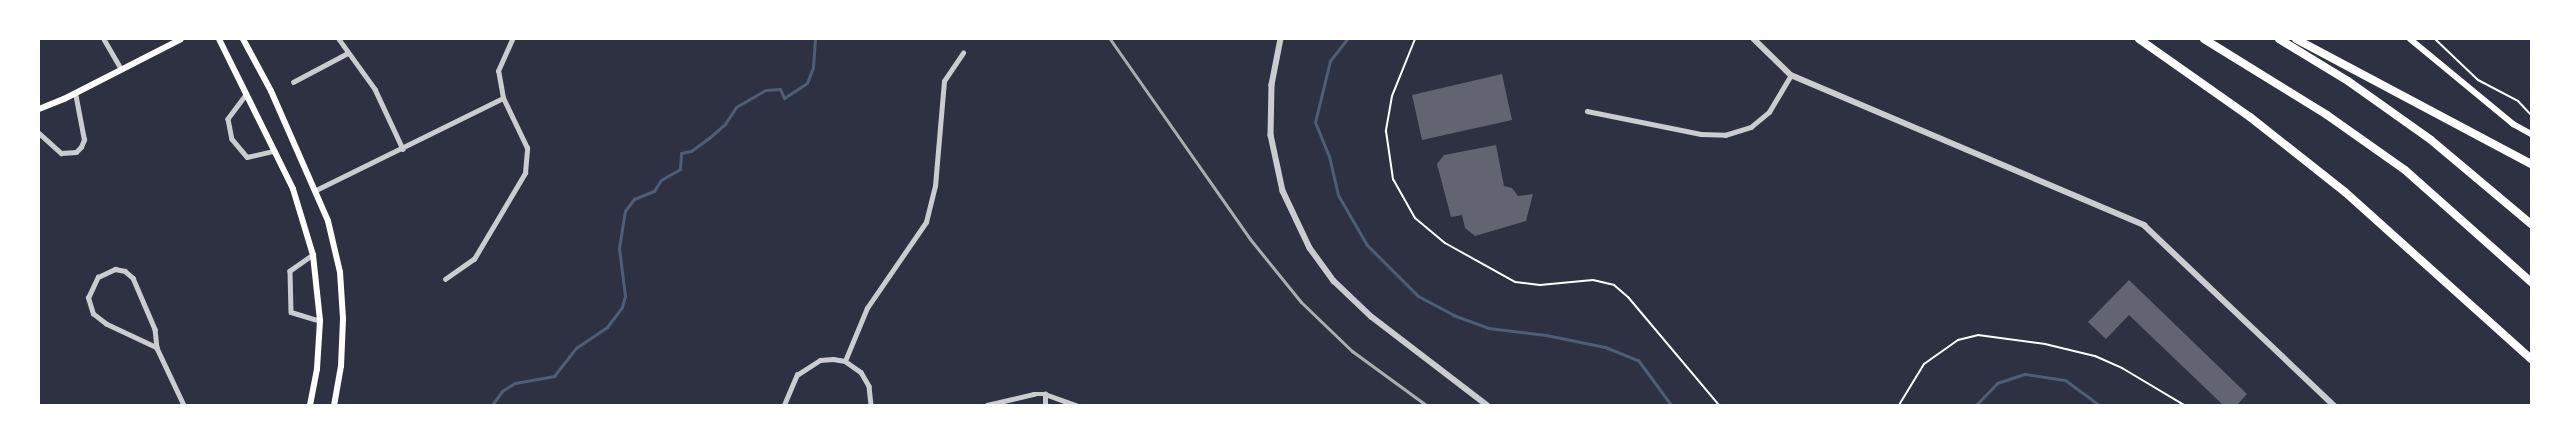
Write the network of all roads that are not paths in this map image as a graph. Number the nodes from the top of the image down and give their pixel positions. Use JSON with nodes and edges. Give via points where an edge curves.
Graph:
{"nodes":[{"id":1,"x":104,"y":39,"type":"edge"},
{"id":2,"x":181,"y":39,"type":"edge"},
{"id":3,"x":219,"y":39,"type":"edge"},
{"id":4,"x":243,"y":39,"type":"edge"},
{"id":5,"x":512,"y":39,"type":"edge"},
{"id":6,"x":1281,"y":39,"type":"edge"},
{"id":7,"x":1754,"y":39,"type":"edge"},
{"id":8,"x":2139,"y":39,"type":"edge"},
{"id":9,"x":2204,"y":39,"type":"edge"},
{"id":10,"x":2279,"y":39,"type":"edge"},
{"id":11,"x":2296,"y":39,"type":"edge"},
{"id":12,"x":2410,"y":39,"type":"edge"},
{"id":13,"x":341,"y":40,"type":"edge"},
{"id":14,"x":171,"y":42,"type":"edge"},
{"id":15,"x":348,"y":53,"type":"junction"},
{"id":16,"x":963,"y":53,"type":"dead end"},
{"id":17,"x":121,"y":70,"type":"junction"},
{"id":18,"x":1791,"y":75,"type":"junction"},
{"id":19,"x":293,"y":82,"type":"dead end"},
{"id":20,"x":75,"y":93,"type":"junction"},
{"id":21,"x":246,"y":95,"type":"junction"},
{"id":22,"x":503,"y":98,"type":"junction"},
{"id":23,"x":39,"y":109,"type":"edge"},
{"id":24,"x":1587,"y":110,"type":"dead end"},
{"id":25,"x":39,"y":133,"type":"edge"},
{"id":26,"x":2531,"y":134,"type":"edge"},
{"id":27,"x":403,"y":149,"type":"junction"},
{"id":28,"x":274,"y":151,"type":"junction"},
{"id":29,"x":2531,"y":164,"type":"edge"},
{"id":30,"x":316,"y":190,"type":"junction"},
{"id":31,"x":2531,"y":224,"type":"edge"},
{"id":32,"x":313,"y":255,"type":"junction"},
{"id":33,"x":446,"y":279,"type":"dead end"},
{"id":34,"x":2531,"y":282,"type":"edge"},
{"id":35,"x":320,"y":321,"type":"junction"},
{"id":36,"x":157,"y":348,"type":"junction"},
{"id":37,"x":2531,"y":359,"type":"edge"},
{"id":38,"x":845,"y":361,"type":"junction"},
{"id":39,"x":1045,"y":394,"type":"junction"},
{"id":40,"x":184,"y":405,"type":"edge"},
{"id":41,"x":310,"y":405,"type":"edge"},
{"id":42,"x":334,"y":405,"type":"edge"},
{"id":43,"x":784,"y":405,"type":"edge"},
{"id":44,"x":871,"y":405,"type":"edge"},
{"id":45,"x":987,"y":405,"type":"edge"},
{"id":46,"x":1045,"y":405,"type":"edge"},
{"id":47,"x":1076,"y":405,"type":"edge"},
{"id":48,"x":1487,"y":405,"type":"edge"},
{"id":49,"x":2334,"y":405,"type":"edge"}],
"edges":[{"from":1,"to":17,"type":"street"},
{"from":2,"to":14,"type":"main road"},
{"from":3,"to":21,"type":"main road"},
{"from":4,"to":30,"type":"main road","via":[[271,90]]},
{"from":5,"to":22,"type":"street","via":[[498,71]]},
{"from":6,"to":48,"type":"street","via":[[1272,85],[1271,135],[1283,190],[1310,248],[1334,281],[1372,317]]},
{"from":7,"to":18,"type":"street"},
{"from":8,"to":37,"type":"highway","via":[[2250,117],[2344,192]]},
{"from":9,"to":34,"type":"highway","via":[[2327,114],[2405,170]]},
{"from":10,"to":31,"type":"highway","via":[[2348,81],[2423,135]]},
{"from":11,"to":29,"type":"highway","via":[[2371,76]]},
{"from":12,"to":26,"type":"main road","via":[[2513,124]]},
{"from":13,"to":15,"type":"street"},
{"from":14,"to":17,"type":"main road"},
{"from":15,"to":19,"type":"street"},
{"from":15,"to":27,"type":"street","via":[[376,89]]},
{"from":16,"to":38,"type":"street","via":[[944,81],[936,186],[926,222],[867,308]]},
{"from":17,"to":20,"type":"main road"},
{"from":18,"to":24,"type":"street","via":[[1770,112],[1751,127],[1725,135],[1701,134]]},
{"from":18,"to":49,"type":"street","via":[[2144,225]]},
{"from":20,"to":23,"type":"main road"},
{"from":20,"to":25,"type":"street","via":[[84,140],[81,147],[76,152],[61,153]]},
{"from":21,"to":28,"type":"main road"},
{"from":21,"to":28,"type":"street","via":[[228,119],[232,139],[247,157]]},
{"from":22,"to":27,"type":"street"},
{"from":22,"to":33,"type":"street","via":[[524,136],[528,160],[525,173],[474,259]]},
{"from":27,"to":30,"type":"street"},
{"from":28,"to":32,"type":"main road","via":[[293,189]]},
{"from":30,"to":42,"type":"main road","via":[[340,272],[343,319]]},
{"from":32,"to":35,"type":"main road"},
{"from":32,"to":35,"type":"street","via":[[290,271],[291,312]]},
{"from":35,"to":41,"type":"main road"},
{"from":36,"to":36,"type":"street","via":[[155,330],[133,278],[125,271],[115,269],[98,277],[88,298],[93,314],[106,324]]},
{"from":36,"to":40,"type":"street"},
{"from":38,"to":43,"type":"street","via":[[820,360],[806,367],[797,375]]},
{"from":38,"to":44,"type":"street","via":[[861,372],[869,386]]},
{"from":39,"to":45,"type":"street","via":[[1021,395]]},
{"from":39,"to":46,"type":"street"},
{"from":39,"to":47,"type":"street"}]}
